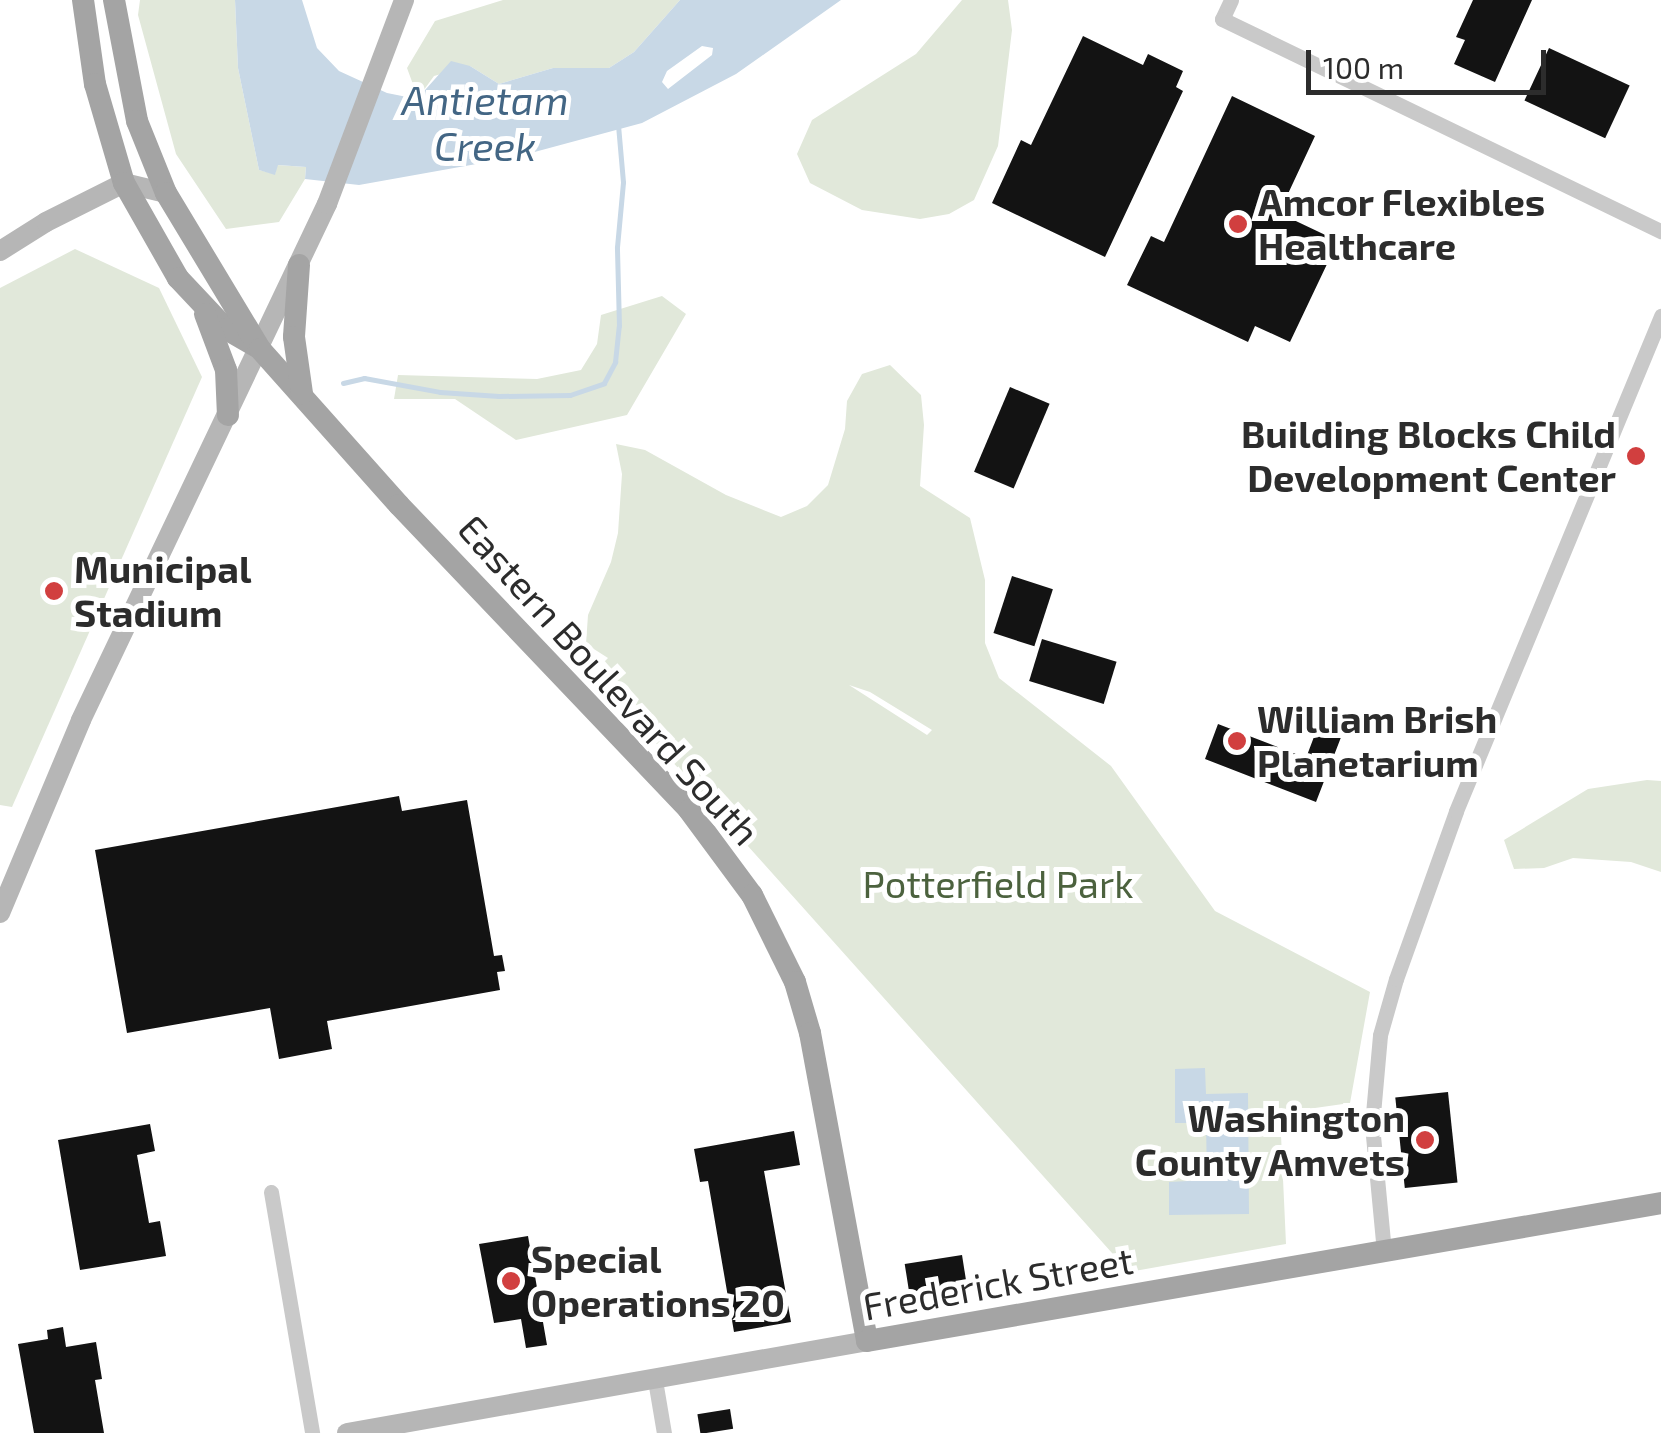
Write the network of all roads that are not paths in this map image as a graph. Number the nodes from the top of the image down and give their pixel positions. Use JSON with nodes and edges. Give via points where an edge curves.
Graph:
{"nodes":[{"id":1,"x":83,"y":0,"type":"edge"},
{"id":2,"x":114,"y":0,"type":"edge"},
{"id":3,"x":404,"y":0,"type":"edge"},
{"id":4,"x":1231,"y":0,"type":"edge"},
{"id":5,"x":124,"y":184,"type":"junction"},
{"id":6,"x":166,"y":193,"type":"junction"},
{"id":7,"x":1661,"y":231,"type":"edge"},
{"id":8,"x":0,"y":251,"type":"edge"},
{"id":9,"x":299,"y":265,"type":"junction"},
{"id":10,"x":201,"y":306,"type":"junction"},
{"id":11,"x":1661,"y":316,"type":"edge"},
{"id":12,"x":260,"y":349,"type":"junction"},
{"id":13,"x":302,"y":396,"type":"junction"},
{"id":14,"x":228,"y":416,"type":"junction"},
{"id":15,"x":0,"y":913,"type":"edge"},
{"id":16,"x":270,"y":1192,"type":"dead end"},
{"id":17,"x":1661,"y":1204,"type":"edge"},
{"id":18,"x":1384,"y":1252,"type":"junction"},
{"id":19,"x":867,"y":1341,"type":"junction"},
{"id":20,"x":655,"y":1380,"type":"junction"},
{"id":21,"x":312,"y":1433,"type":"edge"},
{"id":22,"x":346,"y":1433,"type":"edge"},
{"id":23,"x":664,"y":1433,"type":"edge"}],
"edges":[{"from":1,"to":5,"type":"main road","name":"Eastern Boulevard South","via":[[95,84]]},
{"from":2,"to":6,"type":"main road","name":"Eastern Boulevard South","via":[[136,121]]},
{"from":3,"to":9,"type":"main road"},
{"from":4,"to":7,"type":"street","via":[[1222,19]]},
{"from":5,"to":6,"type":"main road"},
{"from":5,"to":8,"type":"main road"},
{"from":5,"to":10,"type":"main road","name":"Eastern Boulevard South"},
{"from":6,"to":12,"type":"main road","name":"Eastern Boulevard South"},
{"from":9,"to":12,"type":"main road"},
{"from":9,"to":13,"type":"main road","via":[[294,337]]},
{"from":10,"to":12,"type":"main road","name":"Eastern Boulevard South"},
{"from":10,"to":14,"type":"main road","via":[[226,370]]},
{"from":11,"to":18,"type":"street","via":[[1456,811],[1394,984],[1380,1035],[1372,1125]]},
{"from":12,"to":13,"type":"main road","name":"Eastern Boulevard South"},
{"from":12,"to":14,"type":"main road"},
{"from":13,"to":19,"type":"main road","name":"Eastern Boulevard South","via":[[650,768],[724,852],[752,895],[795,982],[810,1033]]},
{"from":14,"to":15,"type":"main road","via":[[80,720]]},
{"from":16,"to":21,"type":"street"},
{"from":17,"to":18,"type":"main road","name":"Frederick Street"},
{"from":18,"to":19,"type":"main road","name":"Frederick Street"},
{"from":19,"to":20,"type":"main road","name":"Frederick Street"},
{"from":20,"to":22,"type":"main road","name":"Frederick Street"},
{"from":20,"to":23,"type":"street"}]}
